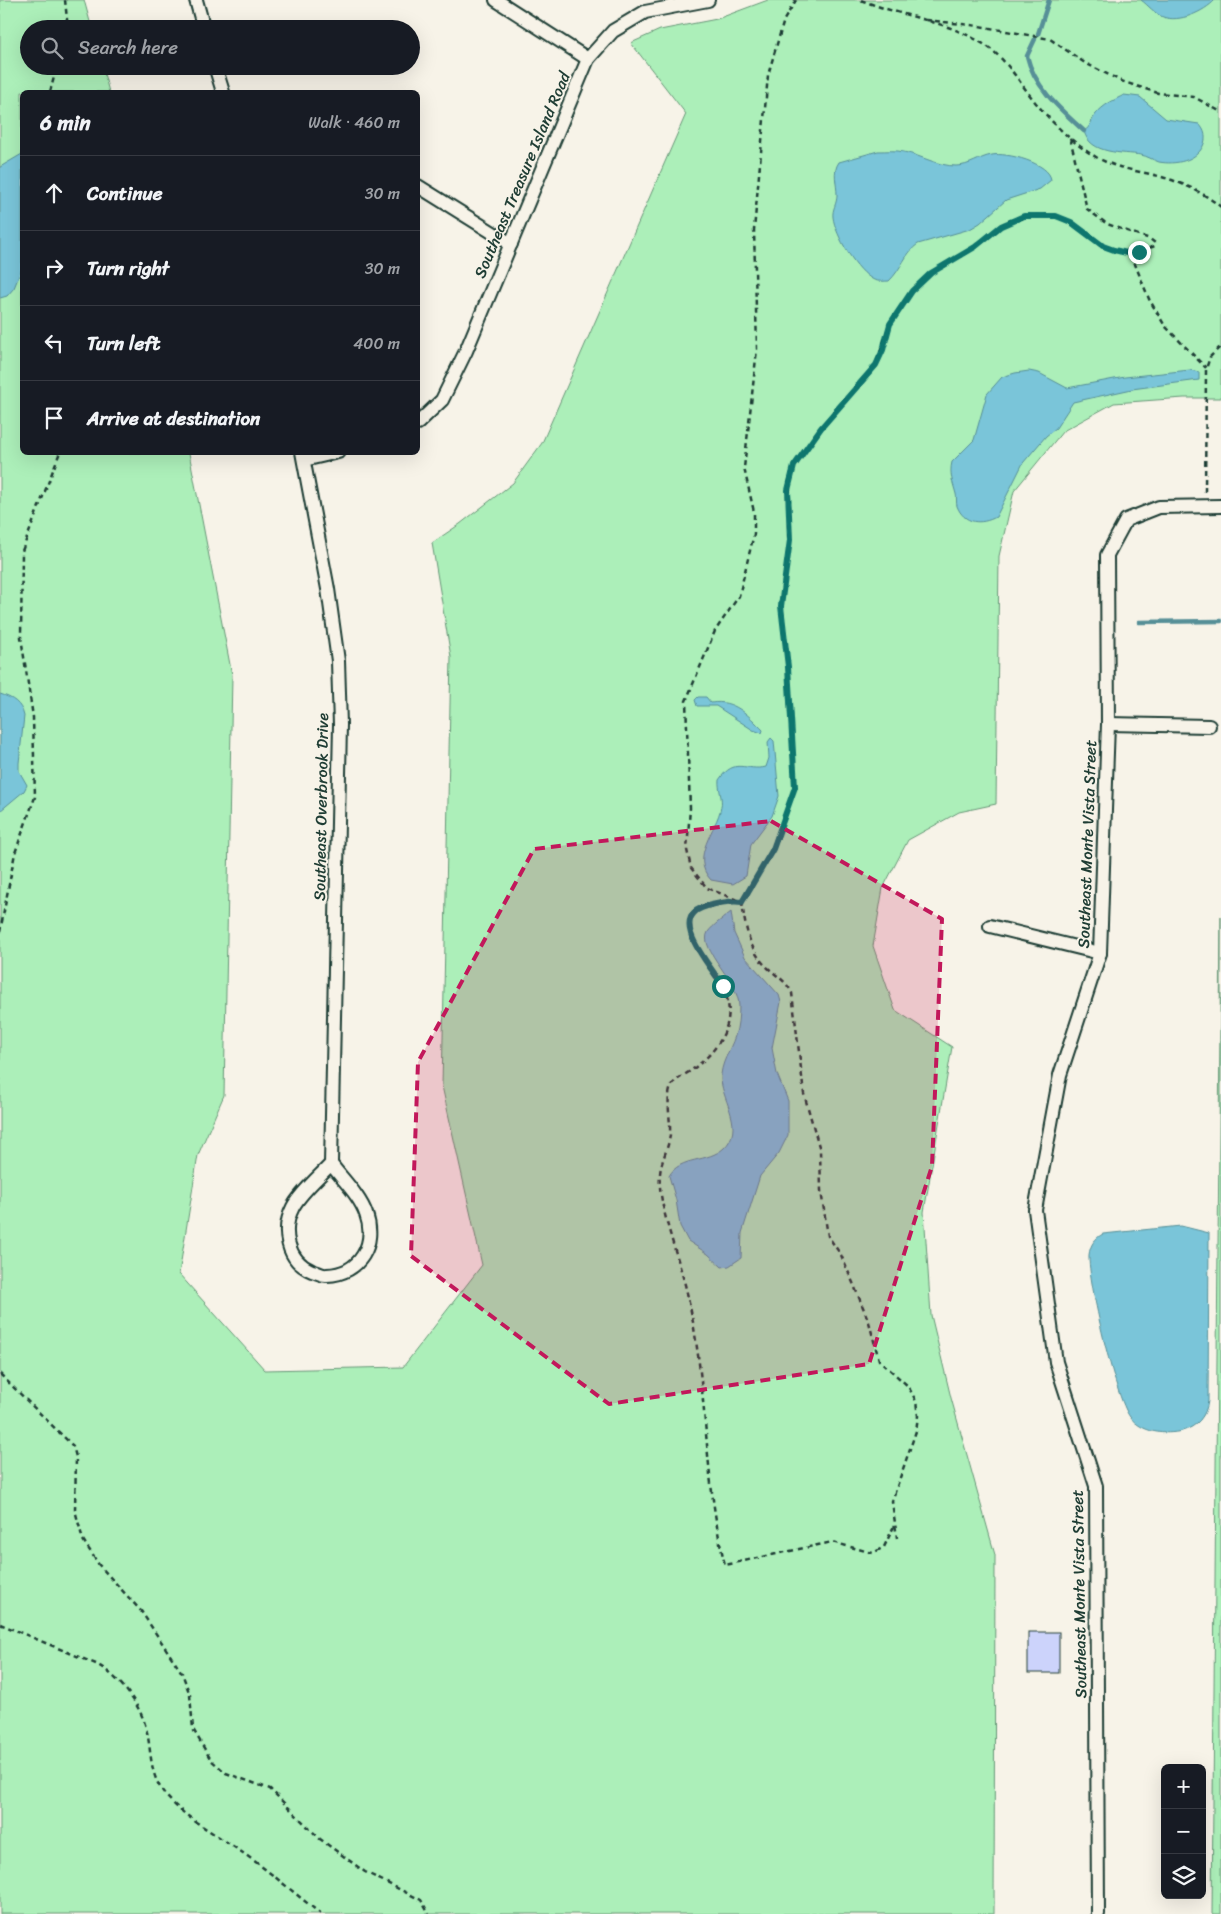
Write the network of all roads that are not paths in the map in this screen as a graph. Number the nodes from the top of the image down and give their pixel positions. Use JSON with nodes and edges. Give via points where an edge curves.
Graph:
{"nodes":[{"id":1,"x":196,"y":0,"type":"edge"},
{"id":2,"x":496,"y":0,"type":"edge"},
{"id":3,"x":708,"y":0,"type":"edge"},
{"id":4,"x":202,"y":20,"type":"edge"},
{"id":5,"x":588,"y":60,"type":"junction"},
{"id":6,"x":218,"y":75,"type":"edge"},
{"id":7,"x":222,"y":90,"type":"edge"},
{"id":8,"x":420,"y":187,"type":"edge"},
{"id":9,"x":511,"y":244,"type":"junction"},
{"id":10,"x":420,"y":422,"type":"edge"},
{"id":11,"x":303,"y":456,"type":"edge"},
{"id":12,"x":1221,"y":506,"type":"edge"},
{"id":13,"x":1108,"y":724,"type":"junction"},
{"id":14,"x":1209,"y":726,"type":"dead end"},
{"id":15,"x":990,"y":926,"type":"dead end"},
{"id":16,"x":1100,"y":953,"type":"junction"},
{"id":17,"x":331,"y":1164,"type":"junction"},
{"id":18,"x":1098,"y":1914,"type":"edge"}],
"edges":[{"from":1,"to":4,"type":"street"},
{"from":2,"to":5,"type":"street"},
{"from":3,"to":5,"type":"street","name":"Southeast Treasure Island Road","via":[[645,12],[613,31]]},
{"from":5,"to":9,"type":"street","name":"Southeast Treasure Island Road"},
{"from":6,"to":7,"type":"street"},
{"from":8,"to":9,"type":"street"},
{"from":9,"to":10,"type":"street","name":"Southeast Treasure Island Road","via":[[442,400]]},
{"from":11,"to":17,"type":"street","name":"Southeast Overbrook Drive","via":[[338,661],[340,724]]},
{"from":12,"to":13,"type":"street","name":"Southeast Monte Vista Street","via":[[1159,507],[1126,520],[1106,555]]},
{"from":13,"to":14,"type":"street"},
{"from":13,"to":16,"type":"street","name":"Southeast Monte Vista Street"},
{"from":15,"to":16,"type":"street"},
{"from":16,"to":18,"type":"street","name":"Southeast Monte Vista Street","via":[[1060,1076],[1035,1210],[1056,1362],[1096,1486]]},
{"from":17,"to":17,"type":"street","via":[[294,1206],[287,1228],[291,1254],[304,1268],[326,1276],[362,1260],[371,1236],[366,1212]]}]}
